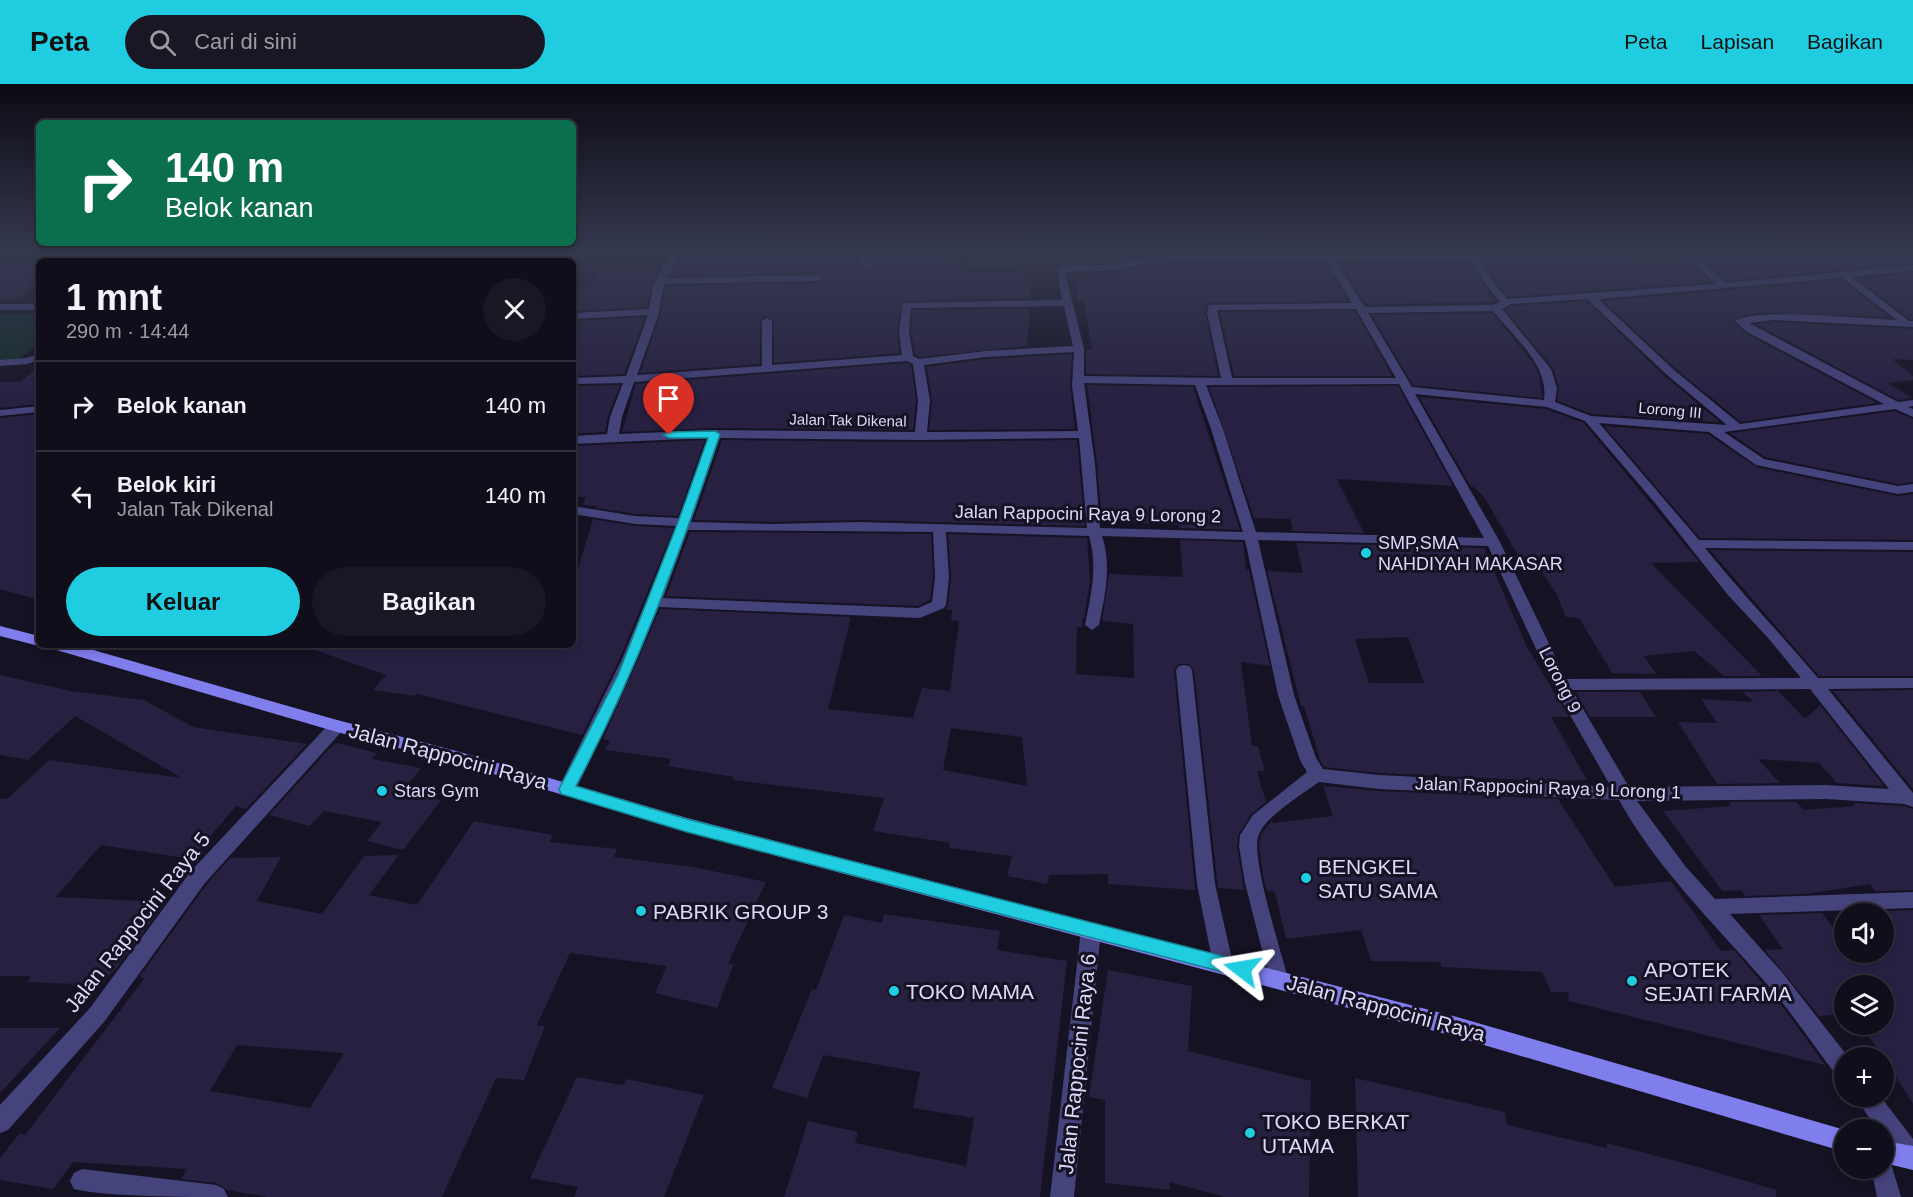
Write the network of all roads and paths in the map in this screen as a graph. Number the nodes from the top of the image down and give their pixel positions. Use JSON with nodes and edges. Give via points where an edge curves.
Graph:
{"nodes":[{"id":1,"x":656,"y":305,"type":"edge"},
{"id":2,"x":911,"y":305,"type":"edge"},
{"id":3,"x":1068,"y":305,"type":"edge"},
{"id":4,"x":1358,"y":305,"type":"edge"},
{"id":5,"x":1500,"y":305,"type":"joint"},
{"id":6,"x":1598,"y":305,"type":"edge"},
{"id":7,"x":1885,"y":305,"type":"edge"},
{"id":8,"x":0,"y":307,"type":"edge"},
{"id":9,"x":36,"y":307,"type":"edge"},
{"id":10,"x":1360,"y":308,"type":"junction"},
{"id":11,"x":654,"y":312,"type":"junction"},
{"id":12,"x":576,"y":316,"type":"edge"},
{"id":13,"x":768,"y":321,"type":"dead end"},
{"id":14,"x":1909,"y":323,"type":"edge"},
{"id":15,"x":1078,"y":350,"type":"junction"},
{"id":16,"x":36,"y":358,"type":"edge"},
{"id":17,"x":913,"y":360,"type":"junction"},
{"id":18,"x":0,"y":363,"type":"edge"},
{"id":19,"x":767,"y":368,"type":"junction"},
{"id":20,"x":630,"y":379,"type":"junction"},
{"id":21,"x":1078,"y":379,"type":"junction"},
{"id":22,"x":576,"y":381,"type":"edge"},
{"id":23,"x":1199,"y":382,"type":"junction"},
{"id":24,"x":1227,"y":382,"type":"junction"},
{"id":25,"x":1405,"y":386,"type":"junction"},
{"id":26,"x":1913,"y":403,"type":"edge"},
{"id":27,"x":1549,"y":404,"type":"junction"},
{"id":28,"x":1893,"y":405,"type":"junction"},
{"id":29,"x":36,"y":409,"type":"edge"},
{"id":30,"x":0,"y":413,"type":"edge"},
{"id":31,"x":1913,"y":414,"type":"edge"},
{"id":32,"x":1589,"y":419,"type":"junction"},
{"id":33,"x":1738,"y":428,"type":"junction"},
{"id":34,"x":1712,"y":429,"type":"junction"},
{"id":35,"x":715,"y":434,"type":"junction"},
{"id":36,"x":1084,"y":434,"type":"junction"},
{"id":37,"x":921,"y":436,"type":"junction"},
{"id":38,"x":612,"y":438,"type":"junction"},
{"id":39,"x":576,"y":440,"type":"edge"},
{"id":40,"x":1913,"y":489,"type":"edge"},
{"id":41,"x":1898,"y":490,"type":"junction"},
{"id":42,"x":1913,"y":500,"type":"edge"},
{"id":43,"x":576,"y":510,"type":"edge"},
{"id":44,"x":684,"y":524,"type":"junction"},
{"id":45,"x":939,"y":528,"type":"junction"},
{"id":46,"x":1094,"y":531,"type":"junction"},
{"id":47,"x":1251,"y":537,"type":"junction"},
{"id":48,"x":1493,"y":542,"type":"junction"},
{"id":49,"x":1694,"y":544,"type":"junction"},
{"id":50,"x":1913,"y":546,"type":"edge"},
{"id":51,"x":654,"y":602,"type":"junction"},
{"id":52,"x":1092,"y":625,"type":"dead end"},
{"id":53,"x":0,"y":631,"type":"edge"},
{"id":54,"x":36,"y":639,"type":"edge"},
{"id":55,"x":71,"y":648,"type":"edge"},
{"id":56,"x":1184,"y":670,"type":"dead end"},
{"id":57,"x":1812,"y":683,"type":"junction"},
{"id":58,"x":1913,"y":683,"type":"edge"},
{"id":59,"x":1561,"y":685,"type":"junction"},
{"id":60,"x":337,"y":726,"type":"junction"},
{"id":61,"x":1312,"y":767,"type":"junction"},
{"id":62,"x":567,"y":789,"type":"junction"},
{"id":63,"x":1623,"y":794,"type":"junction"},
{"id":64,"x":1909,"y":798,"type":"edge"},
{"id":65,"x":1913,"y":900,"type":"edge"},
{"id":66,"x":1709,"y":907,"type":"junction"},
{"id":67,"x":1091,"y":930,"type":"junction"},
{"id":68,"x":1223,"y":964,"type":"junction"},
{"id":69,"x":1278,"y":978,"type":"junction"},
{"id":70,"x":1834,"y":1055,"type":"edge"},
{"id":71,"x":1874,"y":1107,"type":"edge"},
{"id":72,"x":0,"y":1122,"type":"edge"},
{"id":73,"x":1834,"y":1138,"type":"edge"},
{"id":74,"x":1894,"y":1154,"type":"edge"},
{"id":75,"x":1913,"y":1158,"type":"edge"},
{"id":76,"x":1885,"y":1179,"type":"edge"},
{"id":77,"x":82,"y":1181,"type":"dead end"},
{"id":78,"x":216,"y":1197,"type":"edge"},
{"id":79,"x":1062,"y":1197,"type":"edge"},
{"id":80,"x":1889,"y":1197,"type":"edge"}],
"edges":[{"from":1,"to":11,"type":"street"},
{"from":2,"to":17,"type":"street","via":[[906,305],[904,332]]},
{"from":3,"to":15,"type":"street"},
{"from":4,"to":10,"type":"street","name":"Lorong 9"},
{"from":5,"to":10,"type":"street"},
{"from":5,"to":27,"type":"street","via":[[1546,369],[1551,388]]},
{"from":6,"to":33,"type":"street","name":"Lorong III"},
{"from":7,"to":14,"type":"street"},
{"from":8,"to":9,"type":"street"},
{"from":10,"to":24,"type":"street","via":[[1212,307]]},
{"from":10,"to":25,"type":"street","name":"Lorong 9"},
{"from":11,"to":12,"type":"street"},
{"from":11,"to":20,"type":"street"},
{"from":13,"to":19,"type":"street"},
{"from":14,"to":28,"type":"street","via":[[1774,317],[1740,321]]},
{"from":15,"to":17,"type":"street"},
{"from":15,"to":21,"type":"street"},
{"from":16,"to":18,"type":"street"},
{"from":17,"to":19,"type":"street"},
{"from":17,"to":37,"type":"street","via":[[924,401]]},
{"from":19,"to":20,"type":"street"},
{"from":20,"to":22,"type":"street"},
{"from":20,"to":38,"type":"street"},
{"from":21,"to":23,"type":"street","name":"Lorong III"},
{"from":21,"to":36,"type":"street"},
{"from":23,"to":24,"type":"street","name":"Lorong III"},
{"from":23,"to":47,"type":"street"},
{"from":24,"to":25,"type":"street","name":"Lorong III"},
{"from":25,"to":27,"type":"street","name":"Lorong III"},
{"from":25,"to":48,"type":"street","name":"Lorong 9"},
{"from":26,"to":28,"type":"street"},
{"from":27,"to":32,"type":"street","name":"Lorong III"},
{"from":28,"to":31,"type":"street"},
{"from":28,"to":33,"type":"street"},
{"from":29,"to":30,"type":"street"},
{"from":32,"to":34,"type":"street","name":"Lorong III"},
{"from":32,"to":49,"type":"street"},
{"from":33,"to":34,"type":"street","name":"Lorong III"},
{"from":34,"to":41,"type":"street","via":[[1760,462]]},
{"from":35,"to":37,"type":"street","name":"Jalan Tak Dikenal"},
{"from":35,"to":38,"type":"street","name":"Jalan Tak Dikenal"},
{"from":35,"to":44,"type":"street"},
{"from":36,"to":37,"type":"street","name":"Jalan Tak Dikenal"},
{"from":36,"to":46,"type":"street"},
{"from":38,"to":39,"type":"street","name":"Jalan Tak Dikenal"},
{"from":40,"to":41,"type":"street"},
{"from":41,"to":42,"type":"street"},
{"from":43,"to":44,"type":"street","name":"Jalan Rappocini Raya 9 Lorong 2"},
{"from":44,"to":45,"type":"street","name":"Jalan Rappocini Raya 9 Lorong 2"},
{"from":44,"to":51,"type":"street"},
{"from":45,"to":46,"type":"street","name":"Jalan Rappocini Raya 9 Lorong 2"},
{"from":45,"to":51,"type":"street","via":[[942,577],[939,605],[932,610],[920,613]]},
{"from":46,"to":47,"type":"street","name":"Jalan Rappocini Raya 9 Lorong 2"},
{"from":46,"to":52,"type":"street","via":[[1100,547],[1101,581]]},
{"from":47,"to":48,"type":"street","name":"Jalan Rappocini Raya 9 Lorong 2"},
{"from":47,"to":61,"type":"street","via":[[1286,695]]},
{"from":48,"to":59,"type":"street","name":"Lorong 9"},
{"from":49,"to":50,"type":"street"},
{"from":49,"to":57,"type":"street"},
{"from":51,"to":62,"type":"street","via":[[620,685]]},
{"from":53,"to":54,"type":"main road"},
{"from":55,"to":60,"type":"main road","name":"Jalan Rappocini Raya"},
{"from":56,"to":68,"type":"street","via":[[1206,884]]},
{"from":57,"to":58,"type":"street"},
{"from":57,"to":59,"type":"street"},
{"from":57,"to":64,"type":"street"},
{"from":59,"to":63,"type":"street","name":"Lorong 9"},
{"from":60,"to":62,"type":"main road","name":"Jalan Rappocini Raya"},
{"from":60,"to":72,"type":"street","name":"Jalan Rappocini Raya 5","via":[[198,877],[97,1015]]},
{"from":61,"to":63,"type":"street","name":"Jalan Rappocini Raya 9 Lorong 1","via":[[1326,778]]},
{"from":61,"to":69,"type":"street","via":[[1249,834],[1250,860]]},
{"from":62,"to":67,"type":"main road","name":"Jalan Rappocini Raya","via":[[687,825]]},
{"from":63,"to":64,"type":"street","name":"Jalan Rappocini Raya 9 Lorong 1","via":[[1785,792]]},
{"from":63,"to":66,"type":"street","name":"Lorong 9","via":[[1658,846]]},
{"from":65,"to":66,"type":"street"},
{"from":66,"to":70,"type":"street","name":"Lorong 9","via":[[1774,977]]},
{"from":67,"to":68,"type":"main road","name":"Jalan Rappocini Raya"},
{"from":67,"to":79,"type":"street","name":"Jalan Rappocini Raya 6"},
{"from":68,"to":69,"type":"main road","name":"Jalan Rappocini Raya"},
{"from":69,"to":73,"type":"main road","name":"Jalan Rappocini Raya"},
{"from":71,"to":75,"type":"street"},
{"from":74,"to":75,"type":"main road"},
{"from":76,"to":80,"type":"street"},
{"from":77,"to":78,"type":"street"}]}
